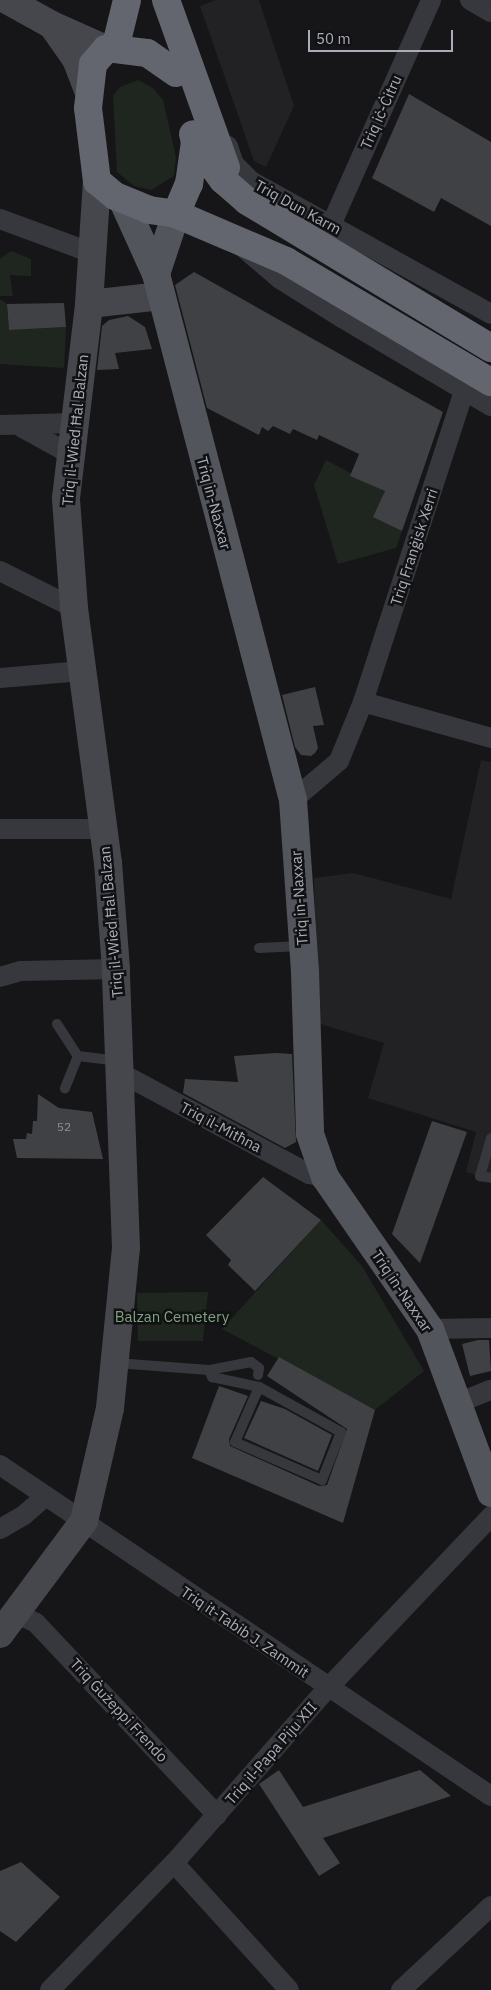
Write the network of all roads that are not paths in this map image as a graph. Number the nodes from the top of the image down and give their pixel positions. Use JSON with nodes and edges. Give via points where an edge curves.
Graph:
{"nodes":[{"id":1,"x":7,"y":0,"type":"edge"},
{"id":2,"x":127,"y":0,"type":"edge"},
{"id":3,"x":155,"y":0,"type":"edge"},
{"id":4,"x":166,"y":0,"type":"edge"},
{"id":5,"x":177,"y":0,"type":"edge"},
{"id":6,"x":430,"y":0,"type":"edge"},
{"id":7,"x":470,"y":0,"type":"edge"},
{"id":8,"x":491,"y":12,"type":"edge"},
{"id":9,"x":52,"y":25,"type":"junction"},
{"id":10,"x":111,"y":49,"type":"junction"},
{"id":11,"x":176,"y":73,"type":"junction"},
{"id":12,"x":88,"y":91,"type":"junction"},
{"id":13,"x":195,"y":142,"type":"junction"},
{"id":14,"x":97,"y":181,"type":"junction"},
{"id":15,"x":122,"y":199,"type":"junction"},
{"id":16,"x":254,"y":205,"type":"junction"},
{"id":17,"x":176,"y":214,"type":"junction"},
{"id":18,"x":0,"y":219,"type":"edge"},
{"id":19,"x":332,"y":225,"type":"junction"},
{"id":20,"x":235,"y":241,"type":"junction"},
{"id":21,"x":92,"y":253,"type":"junction"},
{"id":22,"x":159,"y":285,"type":"junction"},
{"id":23,"x":89,"y":304,"type":"junction"},
{"id":24,"x":491,"y":314,"type":"edge"},
{"id":25,"x":489,"y":340,"type":"edge"},
{"id":26,"x":491,"y":382,"type":"edge"},
{"id":27,"x":464,"y":390,"type":"junction"},
{"id":28,"x":491,"y":406,"type":"edge"},
{"id":29,"x":74,"y":423,"type":"junction"},
{"id":30,"x":0,"y":426,"type":"edge"},
{"id":31,"x":21,"y":427,"type":"junction"},
{"id":32,"x":70,"y":454,"type":"junction"},
{"id":33,"x":0,"y":571,"type":"edge"},
{"id":34,"x":74,"y":608,"type":"junction"},
{"id":35,"x":82,"y":671,"type":"junction"},
{"id":36,"x":0,"y":678,"type":"edge"},
{"id":37,"x":363,"y":702,"type":"junction"},
{"id":38,"x":491,"y":738,"type":"edge"},
{"id":39,"x":293,"y":800,"type":"junction"},
{"id":40,"x":0,"y":829,"type":"edge"},
{"id":41,"x":103,"y":829,"type":"junction"},
{"id":42,"x":301,"y":946,"type":"junction"},
{"id":43,"x":259,"y":948,"type":"dead end"},
{"id":44,"x":116,"y":969,"type":"junction"},
{"id":45,"x":0,"y":977,"type":"edge"},
{"id":46,"x":57,"y":1024,"type":"dead end"},
{"id":47,"x":78,"y":1056,"type":"junction"},
{"id":48,"x":119,"y":1067,"type":"junction"},
{"id":49,"x":65,"y":1089,"type":"dead end"},
{"id":50,"x":491,"y":1138,"type":"edge"},
{"id":51,"x":324,"y":1178,"type":"junction"},
{"id":52,"x":491,"y":1178,"type":"edge"},
{"id":53,"x":491,"y":1328,"type":"edge"},
{"id":54,"x":430,"y":1330,"type":"junction"},
{"id":55,"x":115,"y":1362,"type":"junction"},
{"id":56,"x":209,"y":1370,"type":"junction"},
{"id":57,"x":258,"y":1375,"type":"dead end"},
{"id":58,"x":259,"y":1387,"type":"junction"},
{"id":59,"x":491,"y":1390,"type":"edge"},
{"id":60,"x":458,"y":1402,"type":"junction"},
{"id":61,"x":0,"y":1465,"type":"edge"},
{"id":62,"x":491,"y":1493,"type":"edge"},
{"id":63,"x":46,"y":1496,"type":"junction"},
{"id":64,"x":491,"y":1516,"type":"edge"},
{"id":65,"x":84,"y":1521,"type":"junction"},
{"id":66,"x":0,"y":1529,"type":"edge"},
{"id":67,"x":8,"y":1623,"type":"edge"},
{"id":68,"x":328,"y":1688,"type":"junction"},
{"id":69,"x":491,"y":1796,"type":"edge"},
{"id":70,"x":217,"y":1815,"type":"junction"},
{"id":71,"x":174,"y":1862,"type":"junction"},
{"id":72,"x":491,"y":1906,"type":"edge"},
{"id":73,"x":50,"y":1990,"type":"edge"},
{"id":74,"x":289,"y":1990,"type":"edge"},
{"id":75,"x":401,"y":1990,"type":"edge"}],
"edges":[{"from":1,"to":9,"type":"main road"},
{"from":2,"to":10,"type":"highway"},
{"from":3,"to":11,"type":"highway"},
{"from":4,"to":16,"type":"highway","via":[[225,166]]},
{"from":5,"to":19,"type":"street","name":"Triq Dun Karm","via":[[234,164],[252,181]]},
{"from":6,"to":19,"type":"street","name":"Triq iċ-Ċitru"},
{"from":7,"to":8,"type":"street"},
{"from":9,"to":10,"type":"main road"},
{"from":9,"to":12,"type":"main road","via":[[76,60]]},
{"from":10,"to":11,"type":"highway","via":[[147,53]]},
{"from":10,"to":12,"type":"highway","via":[[93,64]]},
{"from":11,"to":13,"type":"highway"},
{"from":12,"to":14,"type":"highway"},
{"from":13,"to":16,"type":"highway","name":"Triq Dun Karm","via":[[223,180]]},
{"from":13,"to":17,"type":"highway","via":[[189,184]]},
{"from":14,"to":15,"type":"highway","name":"Triq in-Naxxar"},
{"from":14,"to":21,"type":"main road","name":"Triq il-Wied Ħal Balzan"},
{"from":15,"to":17,"type":"highway","name":"Triq in-Naxxar","via":[[149,210]]},
{"from":15,"to":22,"type":"main road","name":"Triq in-Naxxar"},
{"from":16,"to":25,"type":"highway","name":"Triq Dun Karm"},
{"from":17,"to":20,"type":"highway"},
{"from":17,"to":22,"type":"main road"},
{"from":18,"to":21,"type":"street"},
{"from":19,"to":24,"type":"street","name":"Triq Dun Karm"},
{"from":20,"to":26,"type":"highway","via":[[286,261]]},
{"from":20,"to":27,"type":"street","via":[[280,279]]},
{"from":21,"to":23,"type":"main road","name":"Triq il-Wied Ħal Balzan"},
{"from":22,"to":23,"type":"main road"},
{"from":22,"to":39,"type":"main road","name":"Triq in-Naxxar"},
{"from":23,"to":29,"type":"main road","name":"Triq il-Wied Ħal Balzan"},
{"from":27,"to":28,"type":"street"},
{"from":27,"to":37,"type":"street","name":"Triq Franġisk Xerri"},
{"from":29,"to":31,"type":"street"},
{"from":29,"to":32,"type":"main road","name":"Triq il-Wied Ħal Balzan"},
{"from":30,"to":31,"type":"street"},
{"from":31,"to":32,"type":"street"},
{"from":32,"to":34,"type":"main road","name":"Triq il-Wied Ħal Balzan","via":[[66,498]]},
{"from":33,"to":34,"type":"street"},
{"from":34,"to":35,"type":"main road","name":"Triq il-Wied Ħal Balzan"},
{"from":35,"to":36,"type":"street"},
{"from":35,"to":41,"type":"main road","name":"Triq il-Wied Ħal Balzan"},
{"from":37,"to":38,"type":"street"},
{"from":37,"to":39,"type":"street","name":"Triq Franġisk Xerri","via":[[339,761]]},
{"from":39,"to":42,"type":"main road","name":"Triq in-Naxxar"},
{"from":40,"to":41,"type":"street"},
{"from":41,"to":44,"type":"main road","name":"Triq il-Wied Ħal Balzan"},
{"from":42,"to":43,"type":"lane"},
{"from":42,"to":51,"type":"main road","name":"Triq in-Naxxar","via":[[310,1134]]},
{"from":44,"to":45,"type":"street","via":[[21,971]]},
{"from":44,"to":48,"type":"main road","name":"Triq il-Wied Ħal Balzan"},
{"from":46,"to":47,"type":"lane"},
{"from":47,"to":48,"type":"lane"},
{"from":47,"to":49,"type":"lane"},
{"from":48,"to":51,"type":"street","name":"Triq il-Mitħna","via":[[309,1174]]},
{"from":48,"to":55,"type":"main road","name":"Triq il-Wied Ħal Balzan","via":[[126,1248]]},
{"from":50,"to":52,"type":"lane","via":[[480,1176]]},
{"from":51,"to":54,"type":"main road","name":"Triq in-Naxxar"},
{"from":53,"to":54,"type":"street"},
{"from":54,"to":60,"type":"main road","name":"Triq in-Naxxar"},
{"from":55,"to":56,"type":"lane"},
{"from":55,"to":65,"type":"main road","name":"Triq il-Wied Ħal Balzan","via":[[110,1408]]},
{"from":56,"to":57,"type":"lane","via":[[250,1362],[259,1368]]},
{"from":56,"to":58,"type":"lane","via":[[212,1377]]},
{"from":58,"to":58,"type":"lane","via":[[341,1432],[322,1480],[235,1442]]},
{"from":59,"to":60,"type":"street"},
{"from":60,"to":62,"type":"main road","name":"Triq in-Naxxar"},
{"from":61,"to":63,"type":"street","name":"Triq it-Tabib J. Zammit"},
{"from":63,"to":65,"type":"street","name":"Triq it-Tabib J. Zammit"},
{"from":63,"to":66,"type":"street","via":[[24,1515]]},
{"from":64,"to":68,"type":"street","name":"Triq il-Papa Piju XII"},
{"from":65,"to":67,"type":"main road","name":"Triq il-Wied Ħal Balzan"},
{"from":65,"to":68,"type":"street","name":"Triq it-Tabib J. Zammit"},
{"from":67,"to":70,"type":"street","name":"Triq Ġużeppi Frendo","via":[[36,1623]]},
{"from":68,"to":69,"type":"street","name":"Triq it-Tabib J. Zammit"},
{"from":68,"to":70,"type":"street","name":"Triq il-Papa Piju XII"},
{"from":70,"to":71,"type":"street","name":"Triq il-Papa Piju XII"},
{"from":71,"to":73,"type":"street","name":"Triq il-Papa Piju XII"},
{"from":71,"to":74,"type":"street"},
{"from":72,"to":75,"type":"street"}]}
